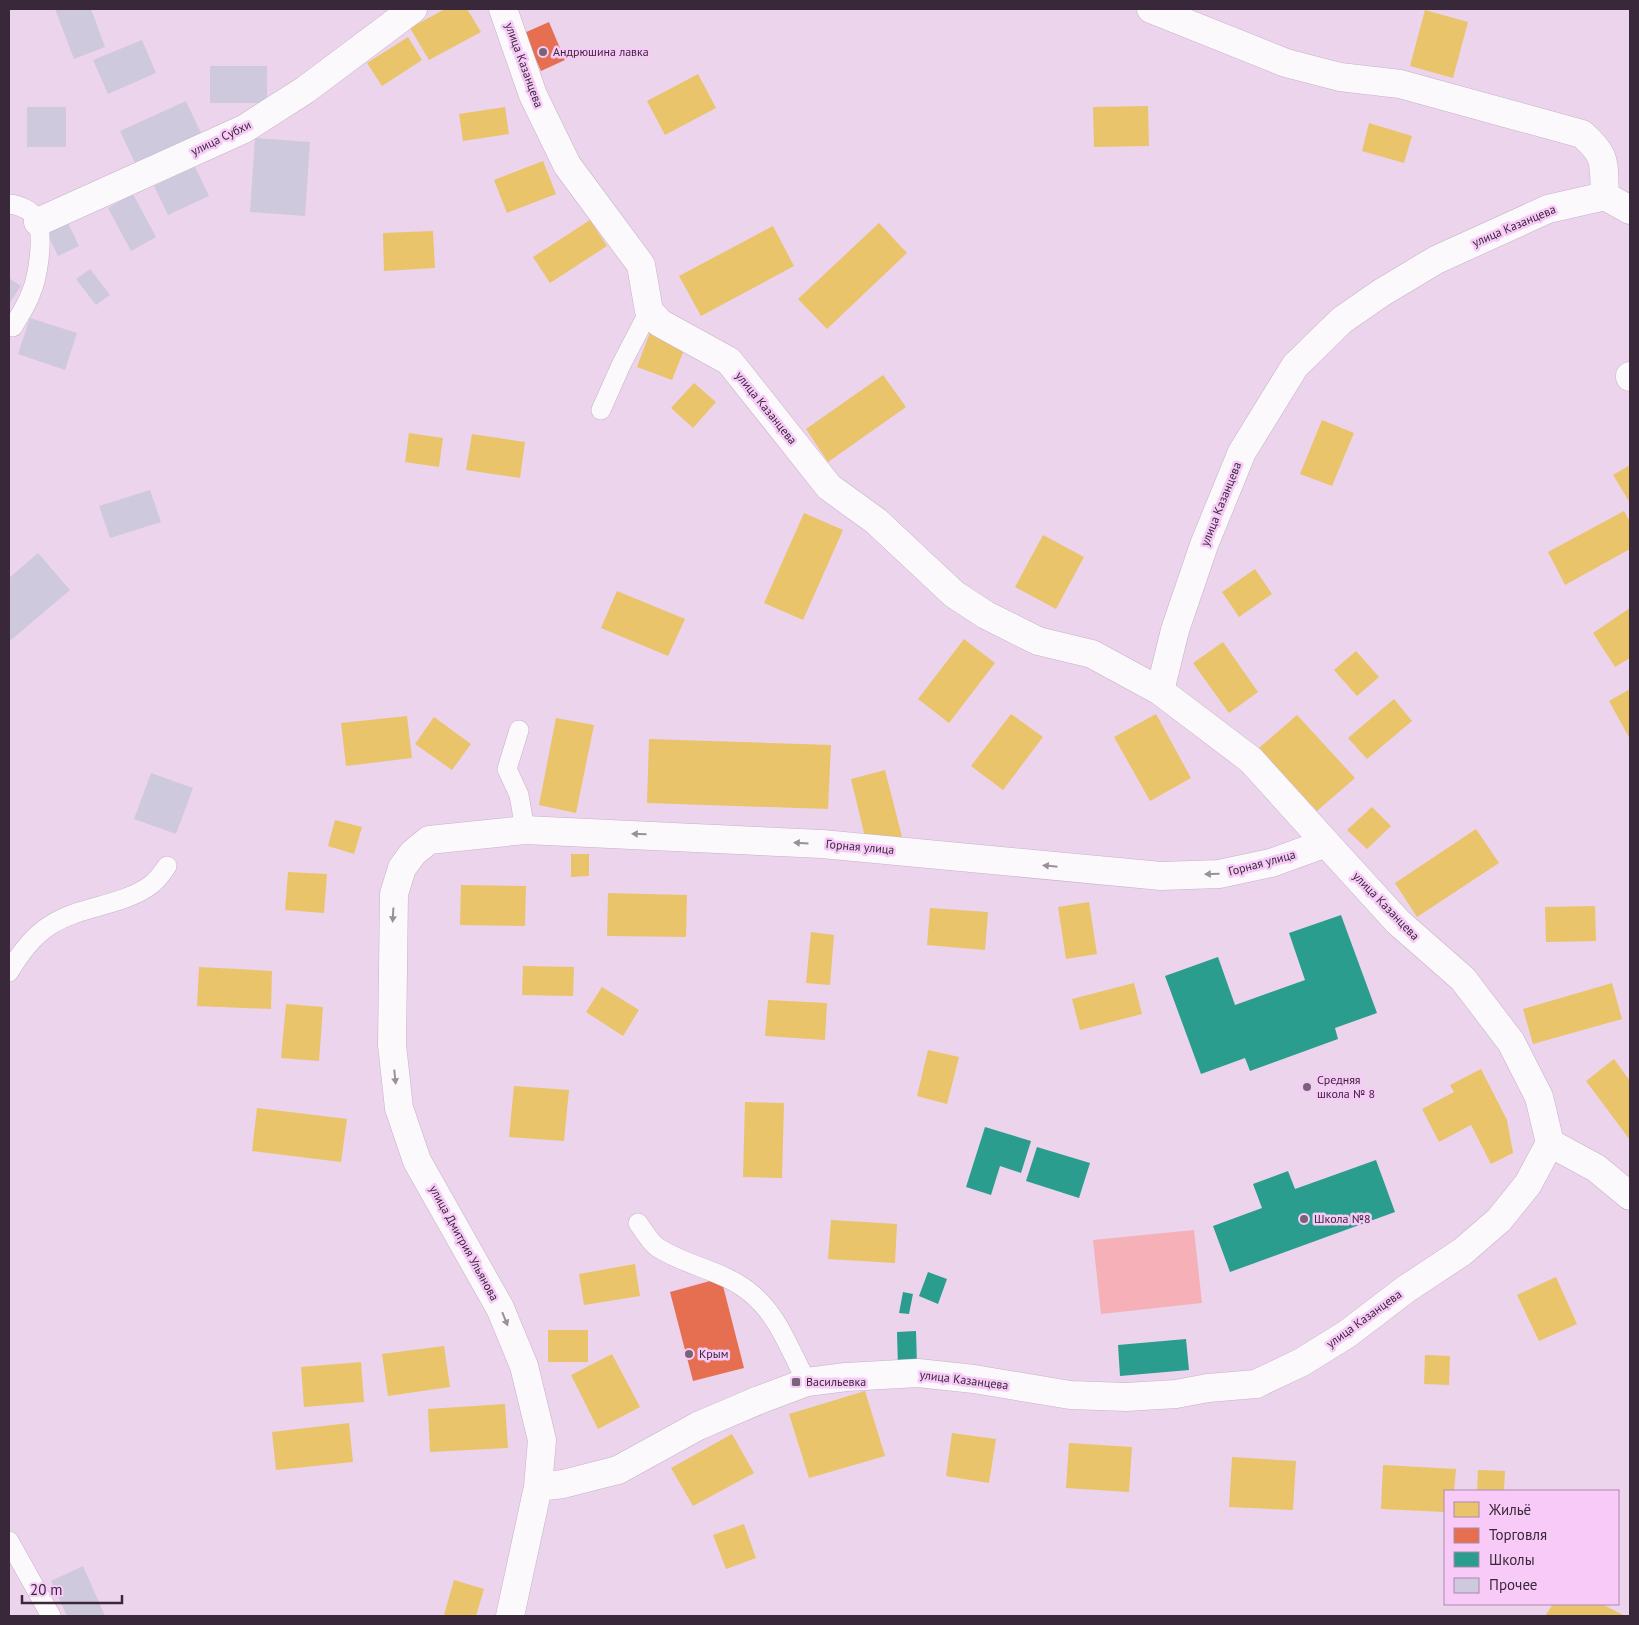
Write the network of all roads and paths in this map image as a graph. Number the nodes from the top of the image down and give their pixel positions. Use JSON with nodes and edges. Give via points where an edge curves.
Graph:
{"nodes":[{"id":1,"x":413,"y":9,"type":"edge"},
{"id":2,"x":504,"y":9,"type":"edge"},
{"id":3,"x":1151,"y":9,"type":"edge"},
{"id":4,"x":1604,"y":196,"type":"junction"},
{"id":5,"x":9,"y":204,"type":"edge"},
{"id":6,"x":1630,"y":210,"type":"edge"},
{"id":7,"x":38,"y":222,"type":"junction"},
{"id":8,"x":648,"y":311,"type":"junction"},
{"id":9,"x":13,"y":327,"type":"dead end"},
{"id":10,"x":601,"y":410,"type":"dead end"},
{"id":11,"x":1160,"y":690,"type":"junction"},
{"id":12,"x":519,"y":730,"type":"dead end"},
{"id":13,"x":525,"y":830,"type":"junction"},
{"id":14,"x":1326,"y":843,"type":"junction"},
{"id":15,"x":167,"y":866,"type":"dead end"},
{"id":16,"x":402,"y":868,"type":"joint"},
{"id":17,"x":9,"y":972,"type":"edge"},
{"id":18,"x":1550,"y":1142,"type":"junction"},
{"id":19,"x":1630,"y":1196,"type":"edge"},
{"id":20,"x":638,"y":1224,"type":"dead end"},
{"id":21,"x":807,"y":1382,"type":"junction"},
{"id":22,"x":538,"y":1487,"type":"junction"},
{"id":23,"x":9,"y":1541,"type":"edge"},
{"id":24,"x":51,"y":1616,"type":"edge"},
{"id":25,"x":510,"y":1616,"type":"edge"}],
"edges":[{"from":1,"to":7,"type":"street","name":"улица Субхи","via":[[305,90],[244,129]]},
{"from":2,"to":8,"type":"street","name":"улица Казанцева","via":[[533,95],[567,165],[640,265]]},
{"from":3,"to":4,"type":"street","via":[[1286,63],[1340,77],[1400,84],[1582,134],[1598,148],[1603,158]]},
{"from":4,"to":6,"type":"street"},
{"from":4,"to":11,"type":"street","name":"улица Казанцева","via":[[1548,209],[1436,260],[1342,320],[1295,366],[1242,452],[1204,545],[1178,622]]},
{"from":5,"to":7,"type":"lane","via":[[31,212]]},
{"from":7,"to":9,"type":"lane","via":[[38,272],[32,293]]},
{"from":8,"to":10,"type":"lane"},
{"from":8,"to":11,"type":"street","name":"улица Казанцева","via":[[660,324],[729,361],[828,487],[876,521],[954,594],[986,615],[1038,641],[1092,654]]},
{"from":11,"to":14,"type":"street","name":"улица Казанцева","via":[[1251,760]]},
{"from":12,"to":13,"type":"lane","via":[[507,769],[519,795]]},
{"from":14,"to":13,"type":"street","name":"Горная улица","one_way":true,"via":[[1271,863],[1219,874],[1161,876],[822,844]]},
{"from":13,"to":16,"type":"street","name":"Горная улица","via":[[429,840]]},
{"from":14,"to":18,"type":"street","name":"улица Казанцева","via":[[1398,922],[1463,979],[1511,1042],[1539,1097]]},
{"from":15,"to":17,"type":"lane","via":[[153,883],[134,894],[49,926],[17,957]]},
{"from":16,"to":22,"type":"street","name":"улица Дмитрия Ульянова","one_way":true,"via":[[394,894],[392,936],[392,1045],[399,1108],[417,1161],[500,1308],[524,1366],[542,1440]]},
{"from":18,"to":19,"type":"street","via":[[1596,1168]]},
{"from":18,"to":21,"type":"street","name":"улица Казанцева","via":[[1528,1184],[1499,1220],[1462,1252],[1347,1334],[1302,1362],[1256,1384],[1126,1397],[1070,1395],[918,1373],[846,1376]]},
{"from":20,"to":21,"type":"lane","via":[[656,1246],[716,1272],[753,1295],[780,1329]]},
{"from":21,"to":22,"type":"street","name":"улица Казанцева","via":[[698,1426],[618,1470]]},
{"from":22,"to":25,"type":"street","name":"улица Дмитрия Ульянова"},
{"from":23,"to":24,"type":"lane"}]}
